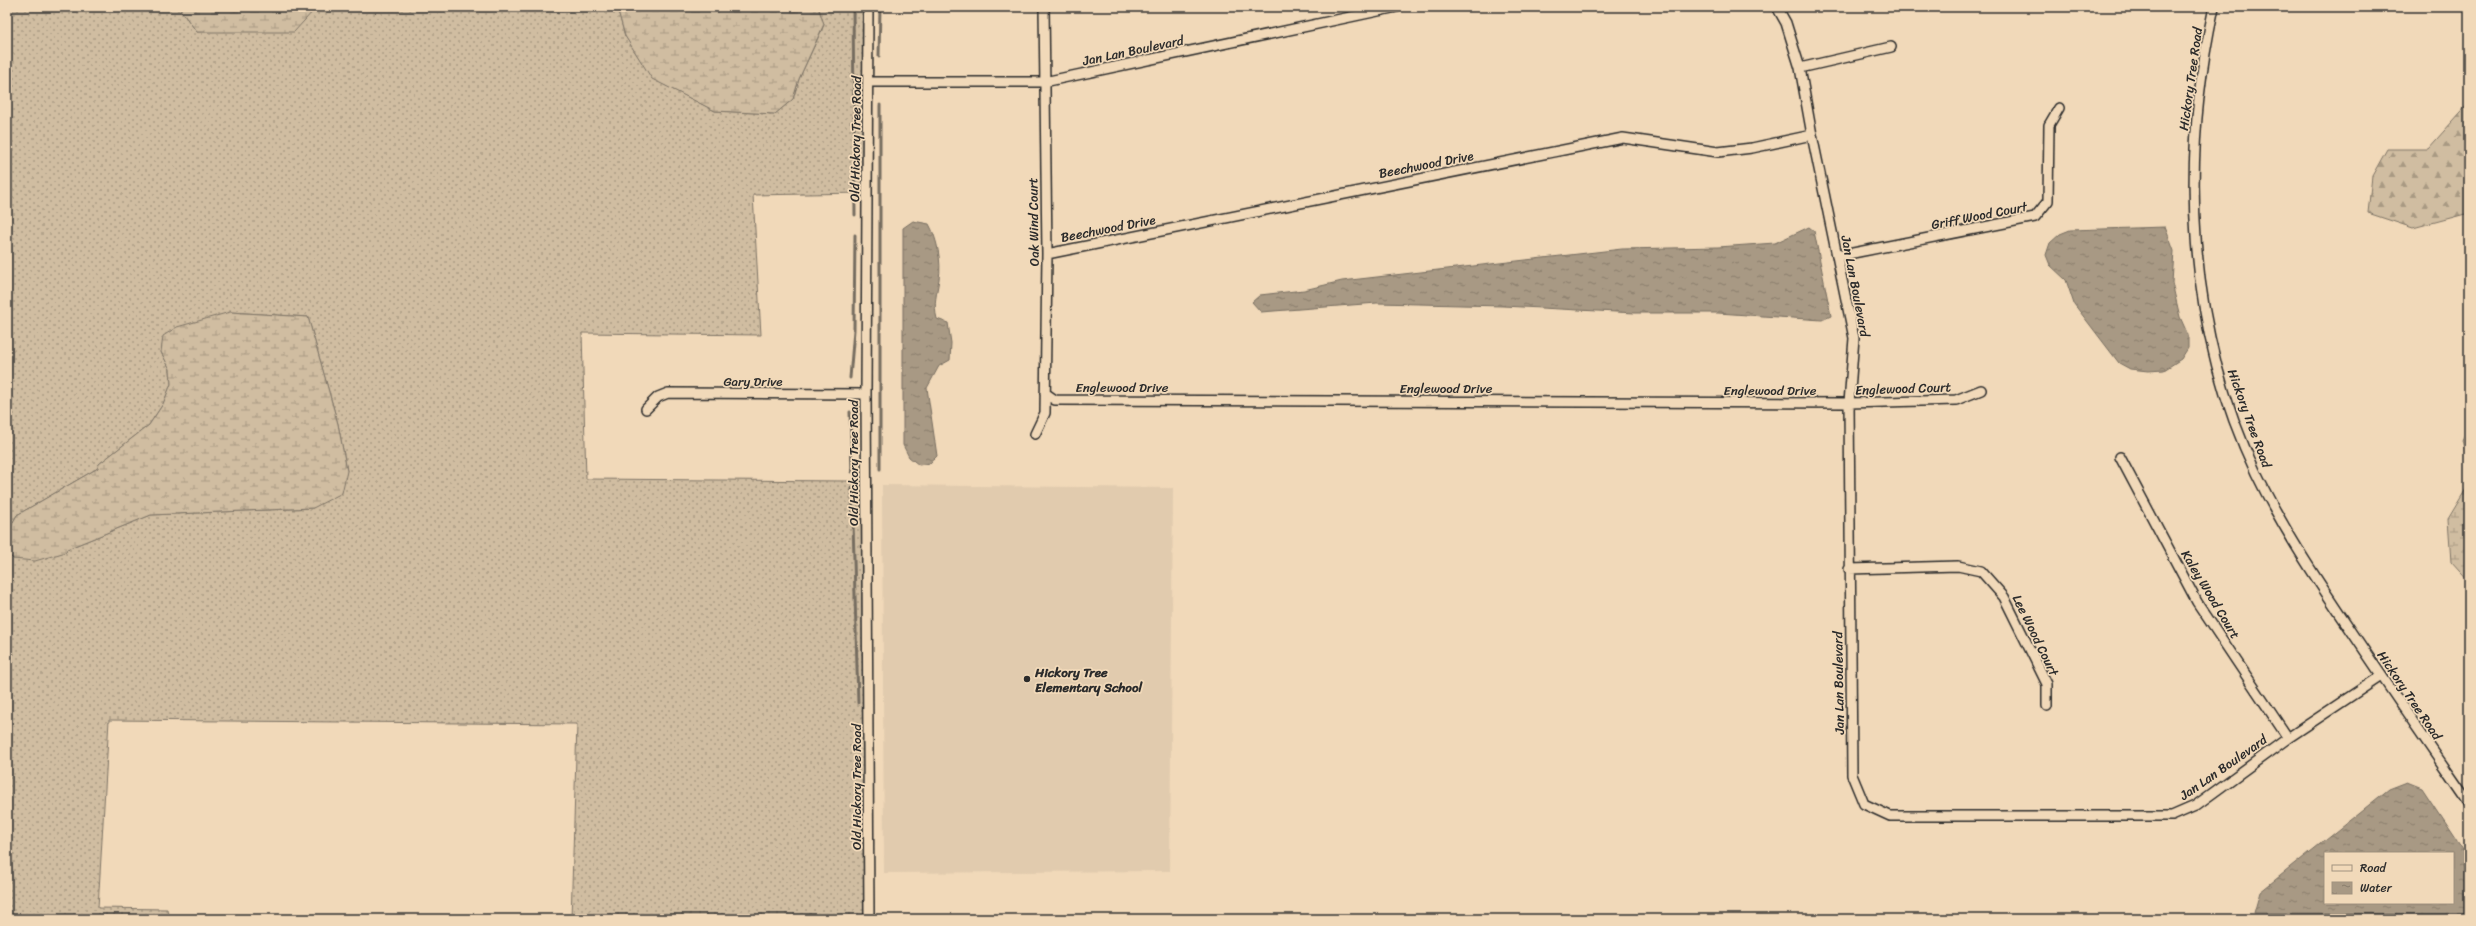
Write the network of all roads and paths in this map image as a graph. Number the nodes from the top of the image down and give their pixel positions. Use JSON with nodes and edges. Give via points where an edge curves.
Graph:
{"nodes":[{"id":1,"x":868,"y":7,"type":"edge"},
{"id":2,"x":1044,"y":7,"type":"edge"},
{"id":3,"x":1397,"y":7,"type":"edge"},
{"id":4,"x":1777,"y":7,"type":"edge"},
{"id":5,"x":2214,"y":7,"type":"edge"},
{"id":6,"x":1375,"y":9,"type":"edge"},
{"id":7,"x":1891,"y":47,"type":"dead end"},
{"id":8,"x":1800,"y":68,"type":"junction"},
{"id":9,"x":870,"y":82,"type":"junction"},
{"id":10,"x":1044,"y":82,"type":"junction"},
{"id":11,"x":2059,"y":108,"type":"dead end"},
{"id":12,"x":1812,"y":135,"type":"junction"},
{"id":13,"x":1047,"y":254,"type":"junction"},
{"id":14,"x":1838,"y":256,"type":"junction"},
{"id":15,"x":1981,"y":390,"type":"dead end"},
{"id":16,"x":1045,"y":393,"type":"junction"},
{"id":17,"x":866,"y":394,"type":"junction"},
{"id":18,"x":1849,"y":403,"type":"junction"},
{"id":19,"x":646,"y":409,"type":"dead end"},
{"id":20,"x":1035,"y":434,"type":"dead end"},
{"id":21,"x":2120,"y":457,"type":"dead end"},
{"id":22,"x":1849,"y":569,"type":"junction"},
{"id":23,"x":2382,"y":676,"type":"junction"},
{"id":24,"x":2047,"y":706,"type":"dead end"},
{"id":25,"x":2288,"y":738,"type":"junction"},
{"id":26,"x":2469,"y":803,"type":"edge"},
{"id":27,"x":870,"y":919,"type":"edge"}],
"edges":[{"from":1,"to":9,"type":"street","name":"Old Hickory Tree Road"},
{"from":2,"to":10,"type":"street","name":"Oak Wind Court"},
{"from":3,"to":6,"type":"street","name":"Jan Lan Boulevard"},
{"from":4,"to":8,"type":"street","name":"Jan Lan Boulevard","via":[[1786,22]]},
{"from":5,"to":23,"type":"street","name":"Hickory Tree Road","via":[[2199,86],[2194,132],[2194,224],[2206,318],[2218,369],[2256,473],[2283,524]]},
{"from":6,"to":10,"type":"street","name":"Jan Lan Boulevard"},
{"from":7,"to":8,"type":"street"},
{"from":8,"to":12,"type":"street","name":"Jan Lan Boulevard"},
{"from":9,"to":10,"type":"street","name":"Jan Lan Boulevard"},
{"from":9,"to":17,"type":"street","name":"Old Hickory Tree Road"},
{"from":10,"to":13,"type":"street","name":"Oak Wind Court"},
{"from":11,"to":14,"type":"street","name":"Griff Wood Court","via":[[2049,125],[2048,201],[2036,217]]},
{"from":12,"to":13,"type":"street","name":"Beechwood Drive","via":[[1752,148],[1718,152],[1623,138]]},
{"from":12,"to":14,"type":"street","name":"Jan Lan Boulevard"},
{"from":13,"to":16,"type":"street","name":"Oak Wind Court"},
{"from":14,"to":18,"type":"street","name":"Jan Lan Boulevard","via":[[1854,338]]},
{"from":15,"to":18,"type":"street","name":"Englewood Court","via":[[1956,400]]},
{"from":16,"to":18,"type":"street","name":"Englewood Drive","via":[[1055,400]]},
{"from":16,"to":20,"type":"street","name":"Oak Wind Court","via":[[1045,413]]},
{"from":17,"to":19,"type":"street","name":"Gary Drive","via":[[668,393],[658,397]]},
{"from":17,"to":27,"type":"street","name":"Old Hickory Tree Road"},
{"from":18,"to":22,"type":"street","name":"Jan Lan Boulevard"},
{"from":21,"to":25,"type":"street","name":"Kaley Wood Court","via":[[2197,602]]},
{"from":22,"to":24,"type":"street","name":"Lee Wood Court","via":[[1958,566],[1982,572],[2004,597],[2047,684]]},
{"from":22,"to":25,"type":"street","name":"Jan Lan Boulevard","via":[[1852,775],[1864,804],[1890,816],[2172,816],[2195,806]]},
{"from":23,"to":25,"type":"street","name":"Jan Lan Boulevard"},
{"from":23,"to":26,"type":"street","name":"Hickory Tree Road"}]}
